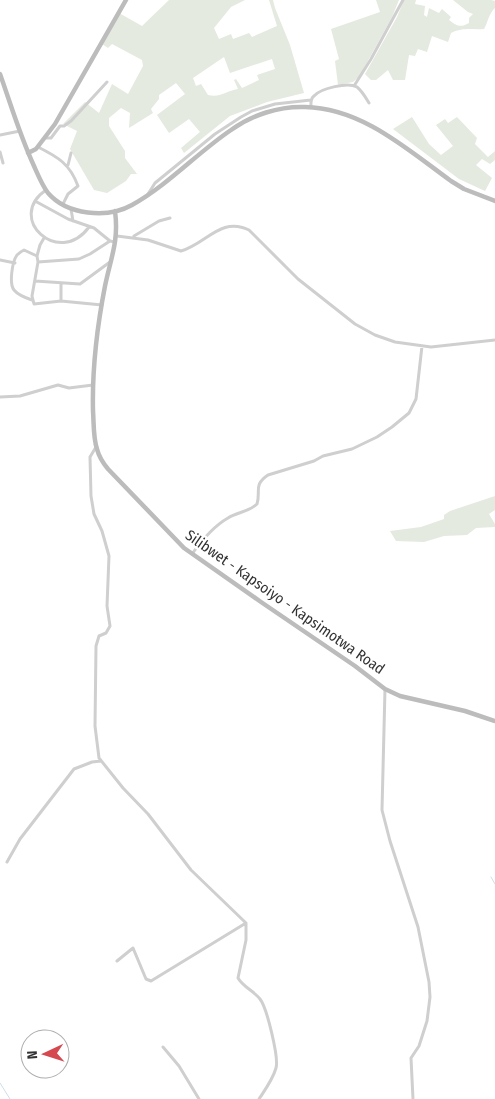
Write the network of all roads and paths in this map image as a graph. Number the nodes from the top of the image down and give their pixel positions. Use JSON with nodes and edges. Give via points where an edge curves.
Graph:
{"nodes":[{"id":1,"x":126,"y":0,"type":"edge"},
{"id":2,"x":403,"y":0,"type":"edge"},
{"id":3,"x":0,"y":74,"type":"edge"},
{"id":4,"x":107,"y":82,"type":"dead end"},
{"id":5,"x":354,"y":86,"type":"junction"},
{"id":6,"x":311,"y":100,"type":"junction"},
{"id":7,"x":369,"y":103,"type":"dead end"},
{"id":8,"x":311,"y":107,"type":"junction"},
{"id":9,"x":20,"y":131,"type":"junction"},
{"id":10,"x":0,"y":135,"type":"edge"},
{"id":11,"x":46,"y":138,"type":"junction"},
{"id":12,"x":38,"y":147,"type":"junction"},
{"id":13,"x":0,"y":152,"type":"edge"},
{"id":14,"x":28,"y":153,"type":"junction"},
{"id":15,"x":71,"y":153,"type":"dead end"},
{"id":16,"x":3,"y":163,"type":"dead end"},
{"id":17,"x":68,"y":166,"type":"junction"},
{"id":18,"x":46,"y":190,"type":"junction"},
{"id":19,"x":148,"y":195,"type":"junction"},
{"id":20,"x":35,"y":201,"type":"junction"},
{"id":21,"x":495,"y":201,"type":"edge"},
{"id":22,"x":62,"y":204,"type":"junction"},
{"id":23,"x":71,"y":209,"type":"junction"},
{"id":24,"x":115,"y":211,"type":"junction"},
{"id":25,"x":170,"y":218,"type":"dead end"},
{"id":26,"x":73,"y":221,"type":"junction"},
{"id":27,"x":90,"y":227,"type":"junction"},
{"id":28,"x":117,"y":236,"type":"junction"},
{"id":29,"x":133,"y":236,"type":"junction"},
{"id":30,"x":44,"y":238,"type":"junction"},
{"id":31,"x":113,"y":242,"type":"junction"},
{"id":32,"x":37,"y":256,"type":"junction"},
{"id":33,"x":0,"y":260,"type":"edge"},
{"id":34,"x":38,"y":262,"type":"junction"},
{"id":35,"x":111,"y":262,"type":"junction"},
{"id":36,"x":15,"y":263,"type":"junction"},
{"id":37,"x":35,"y":282,"type":"junction"},
{"id":38,"x":61,"y":284,"type":"junction"},
{"id":39,"x":32,"y":300,"type":"junction"},
{"id":40,"x":61,"y":301,"type":"junction"},
{"id":41,"x":102,"y":304,"type":"junction"},
{"id":42,"x":495,"y":340,"type":"edge"},
{"id":43,"x":422,"y":346,"type":"junction"},
{"id":44,"x":93,"y":386,"type":"junction"},
{"id":45,"x":0,"y":397,"type":"edge"},
{"id":46,"x":96,"y":447,"type":"junction"},
{"id":47,"x":192,"y":554,"type":"junction"},
{"id":48,"x":385,"y":689,"type":"junction"},
{"id":49,"x":495,"y":721,"type":"edge"},
{"id":50,"x":101,"y":761,"type":"junction"},
{"id":51,"x":7,"y":862,"type":"dead end"},
{"id":52,"x":246,"y":923,"type":"junction"},
{"id":53,"x":116,"y":961,"type":"dead end"},
{"id":54,"x":163,"y":1047,"type":"dead end"},
{"id":55,"x":199,"y":1099,"type":"edge"},
{"id":56,"x":259,"y":1099,"type":"edge"},
{"id":57,"x":413,"y":1099,"type":"edge"}],
"edges":[{"from":1,"to":11,"type":"street"},
{"from":2,"to":5,"type":"street"},
{"from":3,"to":9,"type":"street"},
{"from":4,"to":11,"type":"street","via":[[71,121],[60,126],[51,138]]},
{"from":5,"to":6,"type":"street","via":[[322,91]]},
{"from":5,"to":7,"type":"street"},
{"from":6,"to":8,"type":"street"},
{"from":6,"to":19,"type":"street","via":[[268,106],[227,125],[155,183]]},
{"from":8,"to":19,"type":"street","via":[[279,109],[242,123]]},
{"from":8,"to":21,"type":"street","via":[[368,124],[451,181]]},
{"from":9,"to":10,"type":"street"},
{"from":9,"to":14,"type":"street"},
{"from":11,"to":12,"type":"street"},
{"from":12,"to":14,"type":"street"},
{"from":12,"to":17,"type":"street"},
{"from":13,"to":16,"type":"street"},
{"from":14,"to":18,"type":"street"},
{"from":15,"to":17,"type":"street"},
{"from":17,"to":22,"type":"street","via":[[78,186]]},
{"from":18,"to":20,"type":"street"},
{"from":18,"to":22,"type":"street"},
{"from":19,"to":24,"type":"street"},
{"from":20,"to":26,"type":"street"},
{"from":20,"to":30,"type":"street","via":[[33,221],[37,232]]},
{"from":22,"to":23,"type":"street"},
{"from":23,"to":24,"type":"street","via":[[87,213]]},
{"from":23,"to":26,"type":"street"},
{"from":24,"to":28,"type":"street","name":"Silibwet - Kapsoiyo - Kapsimotwa Road"},
{"from":25,"to":29,"type":"street"},
{"from":26,"to":27,"type":"street"},
{"from":27,"to":30,"type":"street","via":[[68,241],[55,242]]},
{"from":27,"to":31,"type":"street"},
{"from":28,"to":29,"type":"street"},
{"from":28,"to":31,"type":"street","name":"Silibwet - Kapsoiyo - Kapsimotwa Road"},
{"from":29,"to":43,"type":"street","via":[[181,251],[228,225],[242,227],[249,230],[298,279],[355,324],[384,338]]},
{"from":30,"to":32,"type":"street"},
{"from":31,"to":34,"type":"street","via":[[79,259]]},
{"from":31,"to":35,"type":"street","name":"Silibwet - Kapsoiyo - Kapsimotwa Road"},
{"from":32,"to":34,"type":"street"},
{"from":32,"to":36,"type":"street","via":[[24,250],[16,256]]},
{"from":33,"to":36,"type":"street"},
{"from":34,"to":37,"type":"street"},
{"from":35,"to":38,"type":"street","via":[[80,284]]},
{"from":35,"to":41,"type":"street","name":"Silibwet - Kapsoiyo - Kapsimotwa Road"},
{"from":36,"to":39,"type":"street","via":[[13,289]]},
{"from":37,"to":38,"type":"street"},
{"from":37,"to":39,"type":"street"},
{"from":38,"to":40,"type":"street"},
{"from":39,"to":40,"type":"street","via":[[34,304]]},
{"from":40,"to":41,"type":"street"},
{"from":41,"to":44,"type":"street","name":"Silibwet - Kapsoiyo - Kapsimotwa Road"},
{"from":42,"to":43,"type":"street"},
{"from":43,"to":47,"type":"street","via":[[417,391],[409,413],[363,444],[268,475],[258,487],[253,508],[228,518],[208,534]]},
{"from":44,"to":45,"type":"street","via":[[68,388],[58,385],[20,396]]},
{"from":44,"to":46,"type":"street","name":"Silibwet - Kapsoiyo - Kapsimotwa Road"},
{"from":46,"to":47,"type":"street","name":"Silibwet - Kapsoiyo - Kapsimotwa Road","via":[[108,469]]},
{"from":46,"to":50,"type":"street","via":[[90,457],[92,507],[110,564],[107,606],[110,626],[106,634],[99,636],[96,646],[95,726]]},
{"from":47,"to":48,"type":"street","name":"Silibwet - Kapsoiyo - Kapsimotwa Road"},
{"from":48,"to":49,"type":"street","name":"Silibwet - Kapsoiyo - Kapsimotwa Road","via":[[400,696]]},
{"from":48,"to":57,"type":"street","via":[[382,810],[420,933],[430,982],[427,1020],[412,1058]]},
{"from":50,"to":51,"type":"street","via":[[74,768],[23,835]]},
{"from":50,"to":52,"type":"street","via":[[191,870]]},
{"from":52,"to":53,"type":"street","via":[[151,981],[146,979],[133,948]]},
{"from":52,"to":56,"type":"street","via":[[238,978],[263,1003],[277,1063]]},
{"from":54,"to":55,"type":"street","via":[[180,1066]]}]}
